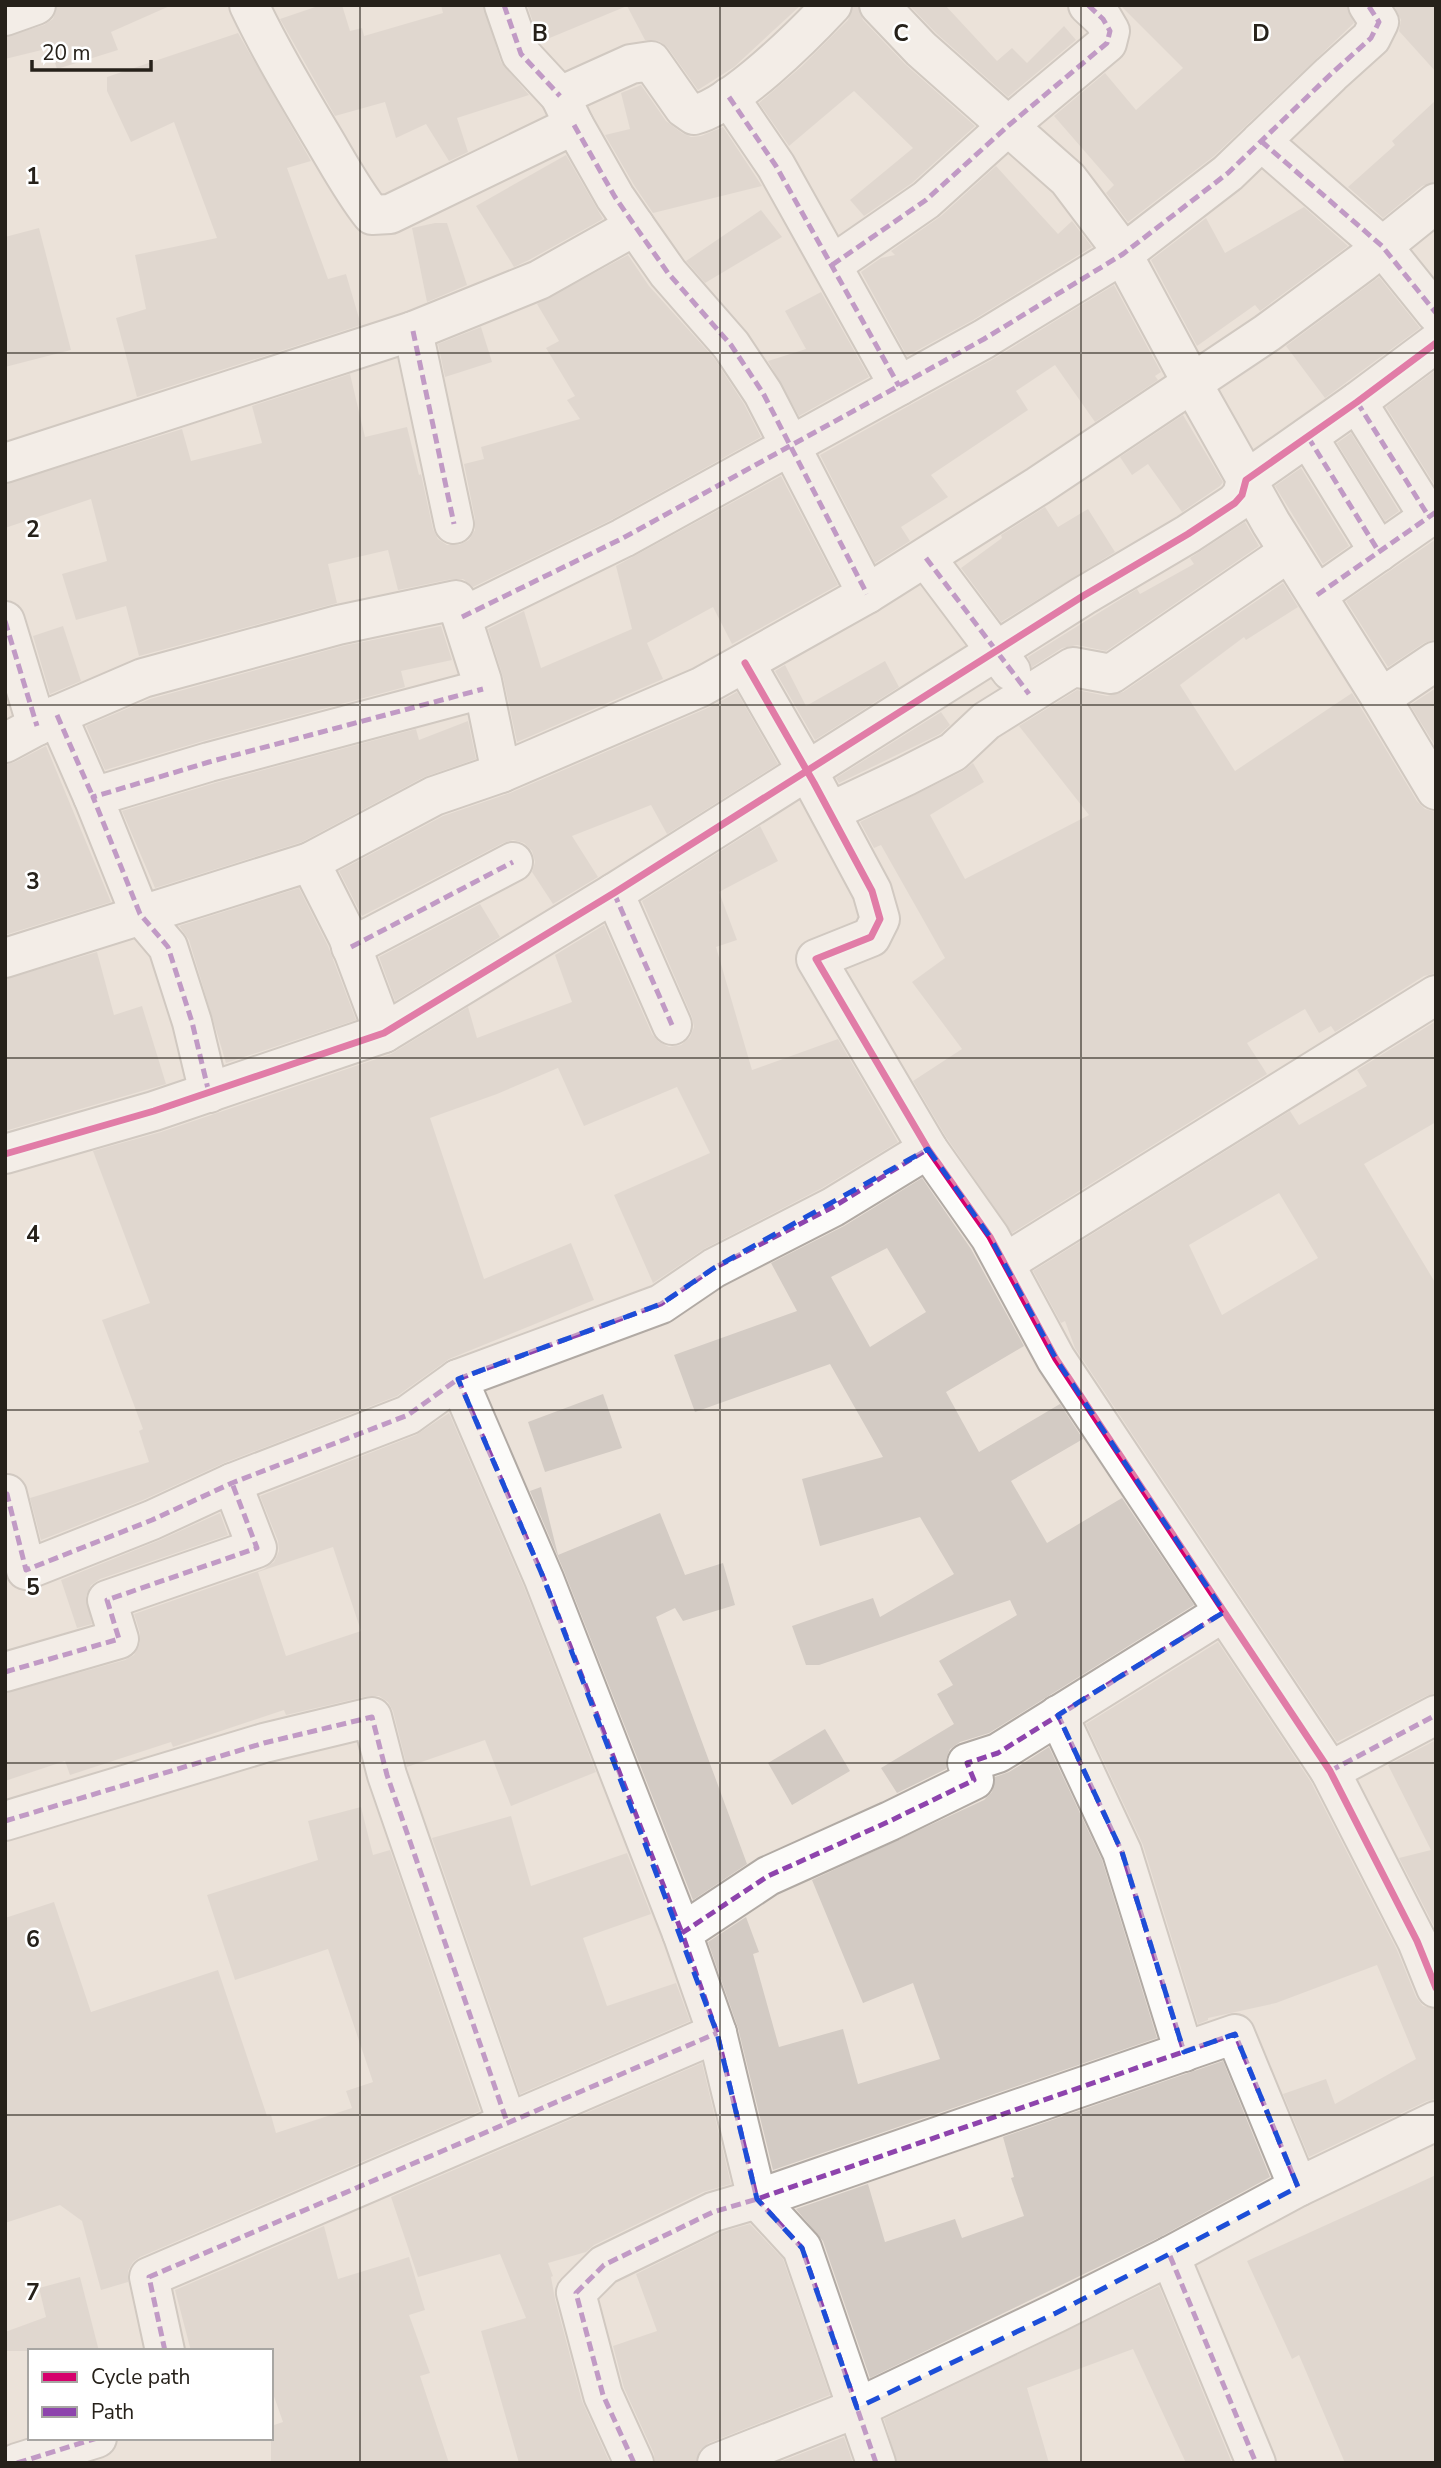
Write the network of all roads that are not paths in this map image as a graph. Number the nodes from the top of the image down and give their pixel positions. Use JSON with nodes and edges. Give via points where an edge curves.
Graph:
{"nodes":[{"id":1,"x":36,"y":5,"type":"edge"},
{"id":2,"x":249,"y":5,"type":"edge"},
{"id":3,"x":504,"y":5,"type":"edge"},
{"id":4,"x":832,"y":5,"type":"edge"},
{"id":5,"x":879,"y":5,"type":"edge"},
{"id":6,"x":1088,"y":5,"type":"edge"},
{"id":7,"x":1368,"y":5,"type":"edge"},
{"id":8,"x":5,"y":16,"type":"edge"},
{"id":9,"x":729,"y":97,"type":"junction"},
{"id":10,"x":567,"y":111,"type":"junction"},
{"id":11,"x":1009,"y":125,"type":"junction"},
{"id":12,"x":1261,"y":141,"type":"junction"},
{"id":13,"x":1436,"y":203,"type":"edge"},
{"id":14,"x":635,"y":226,"type":"junction"},
{"id":15,"x":1382,"y":246,"type":"junction"},
{"id":16,"x":1123,"y":254,"type":"junction"},
{"id":17,"x":832,"y":265,"type":"junction"},
{"id":18,"x":1436,"y":313,"type":"edge"},
{"id":19,"x":413,"y":331,"type":"junction"},
{"id":20,"x":1436,"y":343,"type":"edge"},
{"id":21,"x":1192,"y":383,"type":"junction"},
{"id":22,"x":899,"y":386,"type":"junction"},
{"id":23,"x":1357,"y":402,"type":"junction"},
{"id":24,"x":1308,"y":437,"type":"junction"},
{"id":25,"x":788,"y":446,"type":"junction"},
{"id":26,"x":5,"y":463,"type":"edge"},
{"id":27,"x":1246,"y":480,"type":"junction"},
{"id":28,"x":1432,"y":515,"type":"edge"},
{"id":29,"x":454,"y":524,"type":"dead end"},
{"id":30,"x":1289,"y":552,"type":"junction"},
{"id":31,"x":1379,"y":552,"type":"junction"},
{"id":32,"x":926,"y":558,"type":"junction"},
{"id":33,"x":867,"y":594,"type":"junction"},
{"id":34,"x":1317,"y":596,"type":"junction"},
{"id":35,"x":462,"y":617,"type":"junction"},
{"id":36,"x":5,"y":621,"type":"edge"},
{"id":37,"x":996,"y":651,"type":"junction"},
{"id":38,"x":1436,"y":661,"type":"edge"},
{"id":39,"x":745,"y":663,"type":"junction"},
{"id":40,"x":483,"y":689,"type":"junction"},
{"id":41,"x":1030,"y":694,"type":"junction"},
{"id":42,"x":1381,"y":698,"type":"junction"},
{"id":43,"x":33,"y":728,"type":"edge"},
{"id":44,"x":808,"y":772,"type":"junction"},
{"id":45,"x":500,"y":773,"type":"junction"},
{"id":46,"x":1436,"y":790,"type":"edge"},
{"id":47,"x":93,"y":797,"type":"junction"},
{"id":48,"x":830,"y":812,"type":"junction"},
{"id":49,"x":310,"y":862,"type":"junction"},
{"id":50,"x":513,"y":862,"type":"dead end"},
{"id":51,"x":614,"y":893,"type":"junction"},
{"id":52,"x":140,"y":914,"type":"junction"},
{"id":53,"x":351,"y":947,"type":"junction"},
{"id":54,"x":5,"y":958,"type":"edge"},
{"id":55,"x":1436,"y":995,"type":"edge"},
{"id":56,"x":672,"y":1025,"type":"dead end"},
{"id":57,"x":384,"y":1033,"type":"junction"},
{"id":58,"x":209,"y":1093,"type":"junction"},
{"id":59,"x":928,"y":1149,"type":"junction"},
{"id":60,"x":5,"y":1154,"type":"edge"},
{"id":61,"x":1005,"y":1264,"type":"junction"},
{"id":62,"x":458,"y":1379,"type":"junction"},
{"id":63,"x":232,"y":1483,"type":"junction"},
{"id":64,"x":5,"y":1495,"type":"edge"},
{"id":65,"x":1224,"y":1612,"type":"junction"},
{"id":66,"x":5,"y":1672,"type":"edge"},
{"id":67,"x":1436,"y":1714,"type":"edge"},
{"id":68,"x":1058,"y":1715,"type":"junction"},
{"id":69,"x":1330,"y":1771,"type":"junction"},
{"id":70,"x":5,"y":1821,"type":"edge"},
{"id":71,"x":682,"y":1933,"type":"junction"},
{"id":72,"x":1436,"y":1988,"type":"edge"},
{"id":73,"x":717,"y":2033,"type":"junction"},
{"id":74,"x":1184,"y":2052,"type":"junction"},
{"id":75,"x":1436,"y":2121,"type":"edge"},
{"id":76,"x":507,"y":2122,"type":"junction"},
{"id":77,"x":1298,"y":2187,"type":"junction"},
{"id":78,"x":757,"y":2199,"type":"junction"},
{"id":79,"x":1170,"y":2256,"type":"junction"},
{"id":80,"x":165,"y":2349,"type":"edge"},
{"id":81,"x":856,"y":2408,"type":"junction"},
{"id":82,"x":91,"y":2440,"type":"edge"},
{"id":83,"x":17,"y":2463,"type":"edge"},
{"id":84,"x":634,"y":2463,"type":"edge"},
{"id":85,"x":717,"y":2463,"type":"edge"},
{"id":86,"x":876,"y":2463,"type":"edge"},
{"id":87,"x":1256,"y":2463,"type":"edge"}],
"edges":[{"from":1,"to":8,"type":"street"},
{"from":2,"to":10,"type":"street","via":[[308,113],[372,215],[390,214]]},
{"from":3,"to":10,"type":"street","via":[[521,54]]},
{"from":4,"to":9,"type":"street"},
{"from":5,"to":11,"type":"street","via":[[921,49]]},
{"from":6,"to":11,"type":"street","via":[[1110,31],[1107,43]]},
{"from":7,"to":12,"type":"street","via":[[1380,22],[1371,38]]},
{"from":9,"to":10,"type":"street","via":[[694,115],[651,61],[631,64]]},
{"from":9,"to":17,"type":"street","via":[[776,166]]},
{"from":10,"to":14,"type":"street"},
{"from":11,"to":16,"type":"street","via":[[1068,179]]},
{"from":11,"to":17,"type":"street","via":[[926,200]]},
{"from":12,"to":15,"type":"street"},
{"from":12,"to":16,"type":"street","via":[[1228,173]]},
{"from":13,"to":15,"type":"street"},
{"from":14,"to":19,"type":"street","via":[[539,280]]},
{"from":14,"to":25,"type":"street","via":[[668,274],[732,345],[763,393]]},
{"from":15,"to":18,"type":"street"},
{"from":15,"to":21,"type":"street"},
{"from":16,"to":21,"type":"street"},
{"from":16,"to":22,"type":"street"},
{"from":17,"to":22,"type":"street"},
{"from":19,"to":26,"type":"street"},
{"from":19,"to":29,"type":"street"},
{"from":20,"to":23,"type":"street"},
{"from":21,"to":27,"type":"street"},
{"from":21,"to":32,"type":"street"},
{"from":22,"to":25,"type":"street"},
{"from":23,"to":24,"type":"street"},
{"from":23,"to":28,"type":"street"},
{"from":24,"to":27,"type":"street"},
{"from":24,"to":31,"type":"street"},
{"from":25,"to":33,"type":"street"},
{"from":25,"to":35,"type":"street","via":[[623,538]]},
{"from":27,"to":30,"type":"street"},
{"from":27,"to":37,"type":"street","via":[[1235,503]]},
{"from":28,"to":31,"type":"street"},
{"from":30,"to":34,"type":"street"},
{"from":30,"to":41,"type":"street","via":[[1111,674],[1073,667]]},
{"from":31,"to":34,"type":"street"},
{"from":32,"to":33,"type":"street"},
{"from":32,"to":37,"type":"street"},
{"from":33,"to":39,"type":"street"},
{"from":34,"to":42,"type":"street"},
{"from":35,"to":40,"type":"street"},
{"from":35,"to":43,"type":"street","via":[[456,600],[338,625],[143,678]]},
{"from":36,"to":43,"type":"street"},
{"from":37,"to":41,"type":"street"},
{"from":37,"to":44,"type":"street"},
{"from":38,"to":42,"type":"street"},
{"from":39,"to":44,"type":"street"},
{"from":39,"to":45,"type":"street","via":[[701,687]]},
{"from":40,"to":45,"type":"street"},
{"from":40,"to":47,"type":"street"},
{"from":41,"to":48,"type":"street","via":[[986,721],[953,752]]},
{"from":42,"to":46,"type":"street"},
{"from":43,"to":47,"type":"street"},
{"from":44,"to":48,"type":"street"},
{"from":44,"to":51,"type":"street"},
{"from":45,"to":49,"type":"street","via":[[434,796]]},
{"from":47,"to":52,"type":"street"},
{"from":48,"to":59,"type":"street","via":[[872,891],[880,919],[871,937],[816,959]]},
{"from":49,"to":52,"type":"street"},
{"from":49,"to":53,"type":"street"},
{"from":50,"to":53,"type":"street"},
{"from":51,"to":56,"type":"street"},
{"from":51,"to":57,"type":"street"},
{"from":52,"to":54,"type":"street"},
{"from":52,"to":58,"type":"street","via":[[168,947]]},
{"from":53,"to":57,"type":"street"},
{"from":55,"to":61,"type":"street"},
{"from":57,"to":58,"type":"street"},
{"from":58,"to":60,"type":"street"},
{"from":59,"to":61,"type":"street"},
{"from":59,"to":62,"type":"street","via":[[833,1207],[714,1268],[661,1304]]},
{"from":61,"to":65,"type":"street","via":[[1056,1359]]},
{"from":62,"to":63,"type":"street","via":[[408,1415]]},
{"from":62,"to":71,"type":"street","via":[[544,1578]]},
{"from":63,"to":64,"type":"street","via":[[26,1570]]},
{"from":63,"to":66,"type":"street","via":[[257,1548],[107,1600],[119,1639]]},
{"from":65,"to":68,"type":"street"},
{"from":65,"to":69,"type":"street"},
{"from":67,"to":69,"type":"street"},
{"from":68,"to":71,"type":"street","via":[[998,1753],[967,1763],[974,1780],[768,1876]]},
{"from":68,"to":74,"type":"street","via":[[1122,1852]]},
{"from":69,"to":72,"type":"street","via":[[1417,1941]]},
{"from":70,"to":76,"type":"street","via":[[264,1743],[372,1717],[387,1775]]},
{"from":71,"to":73,"type":"street"},
{"from":73,"to":76,"type":"street"},
{"from":73,"to":78,"type":"street"},
{"from":74,"to":77,"type":"street","via":[[1235,2034]]},
{"from":74,"to":78,"type":"street"},
{"from":75,"to":77,"type":"street"},
{"from":76,"to":80,"type":"street","via":[[149,2277]]},
{"from":77,"to":79,"type":"street"},
{"from":78,"to":81,"type":"street","via":[[802,2248]]},
{"from":78,"to":84,"type":"street","via":[[713,2212],[604,2265],[576,2293],[603,2395]]},
{"from":79,"to":81,"type":"street"},
{"from":79,"to":87,"type":"street"},
{"from":81,"to":85,"type":"street"},
{"from":81,"to":86,"type":"street"},
{"from":82,"to":83,"type":"street"}]}
